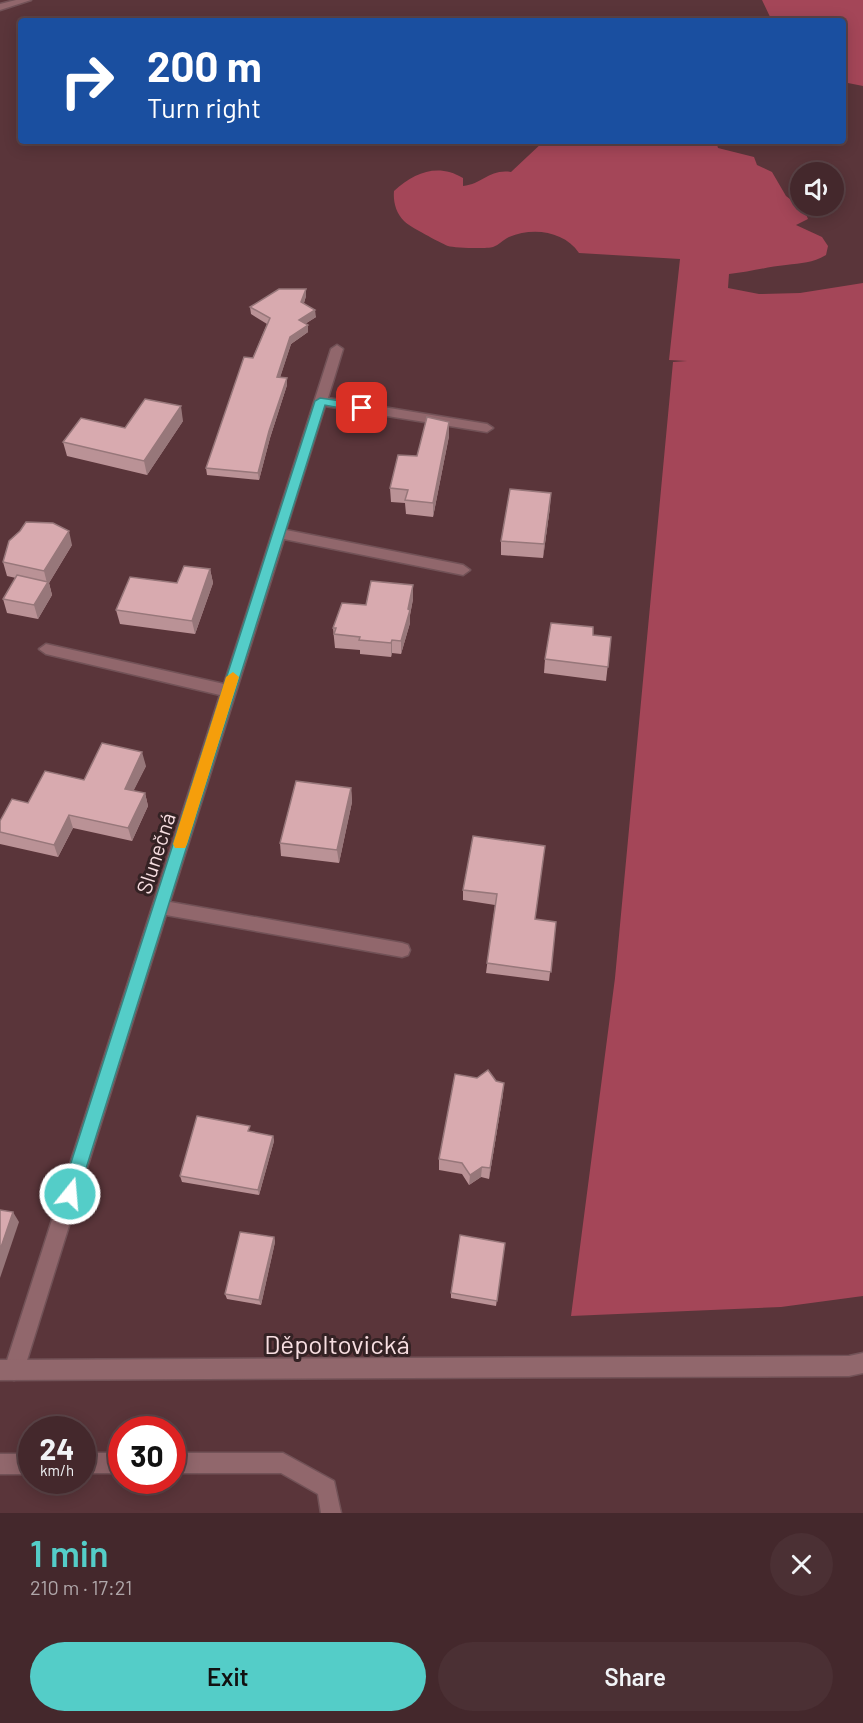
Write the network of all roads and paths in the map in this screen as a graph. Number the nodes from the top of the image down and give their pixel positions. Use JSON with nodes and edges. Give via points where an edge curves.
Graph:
{"nodes":[{"id":1,"x":26,"y":0,"type":"edge"},
{"id":2,"x":0,"y":7,"type":"edge"},
{"id":3,"x":337,"y":349,"type":"dead end"},
{"id":4,"x":320,"y":401,"type":"junction"},
{"id":5,"x":487,"y":428,"type":"dead end"},
{"id":6,"x":278,"y":533,"type":"junction"},
{"id":7,"x":463,"y":570,"type":"dead end"},
{"id":8,"x":46,"y":649,"type":"dead end"},
{"id":9,"x":229,"y":691,"type":"junction"},
{"id":10,"x":160,"y":907,"type":"junction"},
{"id":11,"x":402,"y":951,"type":"dead end"},
{"id":12,"x":863,"y":1363,"type":"edge"},
{"id":13,"x":7,"y":1370,"type":"edge"},
{"id":14,"x":186,"y":1463,"type":"edge"},
{"id":15,"x":0,"y":1464,"type":"edge"},
{"id":16,"x":18,"y":1464,"type":"edge"},
{"id":17,"x":331,"y":1513,"type":"edge"}],
"edges":[{"from":1,"to":2,"type":"street"},
{"from":3,"to":4,"type":"street","name":"Slunečná"},
{"from":4,"to":5,"type":"street"},
{"from":4,"to":6,"type":"street","name":"Slunečná"},
{"from":6,"to":7,"type":"street"},
{"from":6,"to":9,"type":"street","name":"Slunečná"},
{"from":8,"to":9,"type":"street"},
{"from":9,"to":10,"type":"street","name":"Slunečná"},
{"from":10,"to":11,"type":"street"},
{"from":10,"to":13,"type":"street","name":"Slunečná"},
{"from":12,"to":13,"type":"street","name":"Děpoltovická","via":[[674,1368]]},
{"from":14,"to":17,"type":"street","via":[[283,1463],[327,1488]]},
{"from":15,"to":16,"type":"street"}]}
